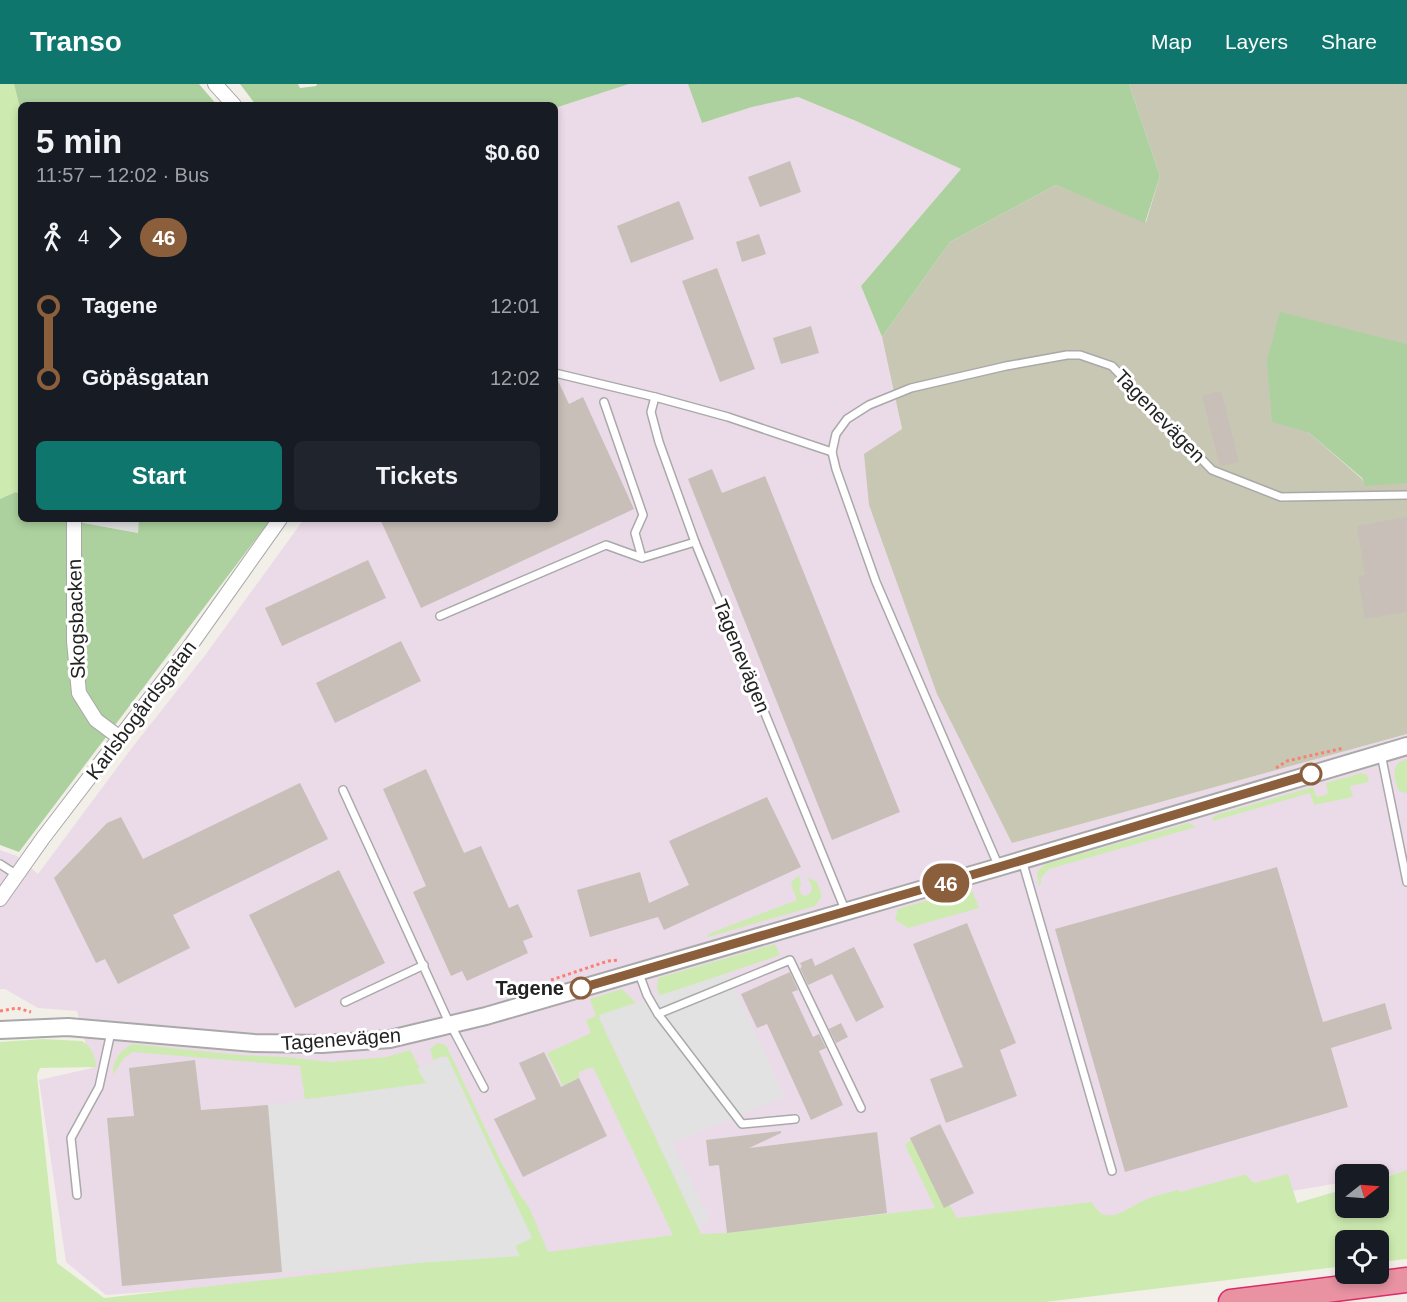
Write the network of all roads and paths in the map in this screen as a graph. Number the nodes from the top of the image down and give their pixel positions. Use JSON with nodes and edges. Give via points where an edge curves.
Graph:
{"nodes":[{"id":1,"x":215,"y":84,"type":"edge"},
{"id":2,"x":231,"y":102,"type":"edge"},
{"id":3,"x":558,"y":374,"type":"edge"},
{"id":4,"x":655,"y":397,"type":"junction"},
{"id":5,"x":604,"y":402,"type":"dead end"},
{"id":6,"x":832,"y":452,"type":"junction"},
{"id":7,"x":1407,"y":495,"type":"edge"},
{"id":8,"x":74,"y":522,"type":"edge"},
{"id":9,"x":278,"y":522,"type":"edge"},
{"id":10,"x":695,"y":542,"type":"junction"},
{"id":11,"x":642,"y":558,"type":"junction"},
{"id":12,"x":440,"y":616,"type":"dead end"},
{"id":13,"x":120,"y":738,"type":"junction"},
{"id":14,"x":1354,"y":746,"type":"dead end"},
{"id":15,"x":1407,"y":746,"type":"edge"},
{"id":16,"x":1380,"y":754,"type":"junction"},
{"id":17,"x":1271,"y":770,"type":"dead end"},
{"id":18,"x":344,"y":790,"type":"dead end"},
{"id":19,"x":1022,"y":860,"type":"junction"},
{"id":20,"x":0,"y":864,"type":"edge"},
{"id":21,"x":999,"y":867,"type":"junction"},
{"id":22,"x":16,"y":875,"type":"junction"},
{"id":23,"x":1407,"y":882,"type":"edge"},
{"id":24,"x":0,"y":899,"type":"edge"},
{"id":25,"x":846,"y":912,"type":"junction"},
{"id":26,"x":424,"y":965,"type":"junction"},
{"id":27,"x":634,"y":965,"type":"junction"},
{"id":28,"x":548,"y":982,"type":"dead end"},
{"id":29,"x":345,"y":1002,"type":"dead end"},
{"id":30,"x":0,"y":1011,"type":"edge"},
{"id":31,"x":41,"y":1013,"type":"dead end"},
{"id":32,"x":658,"y":1014,"type":"junction"},
{"id":33,"x":451,"y":1024,"type":"junction"},
{"id":34,"x":111,"y":1029,"type":"junction"},
{"id":35,"x":0,"y":1030,"type":"edge"},
{"id":36,"x":484,"y":1088,"type":"dead end"},
{"id":37,"x":861,"y":1108,"type":"dead end"},
{"id":38,"x":795,"y":1119,"type":"dead end"},
{"id":39,"x":1112,"y":1171,"type":"dead end"},
{"id":40,"x":77,"y":1196,"type":"dead end"},
{"id":41,"x":1407,"y":1281,"type":"edge"},
{"id":42,"x":1231,"y":1302,"type":"edge"}],
"edges":[{"from":1,"to":2,"type":"street"},
{"from":3,"to":4,"type":"lane"},
{"from":4,"to":6,"type":"lane"},
{"from":4,"to":10,"type":"lane","name":"Tagenevägen","via":[[651,412],[659,442]]},
{"from":5,"to":11,"type":"lane","via":[[643,515],[635,533]]},
{"from":6,"to":7,"type":"lane","name":"Tagenevägen","via":[[836,434],[847,419],[869,405],[911,388],[1006,366],[1080,355],[1112,366],[1212,470],[1281,497]]},
{"from":6,"to":21,"type":"lane","via":[[876,582]]},
{"from":8,"to":13,"type":"street","name":"Skogsbacken","via":[[74,641],[79,693],[96,720]]},
{"from":9,"to":13,"type":"street","name":"Karlsbogårdsgatan"},
{"from":10,"to":11,"type":"lane"},
{"from":10,"to":25,"type":"lane","name":"Tagenevägen"},
{"from":11,"to":12,"type":"lane","via":[[606,545]]},
{"from":13,"to":22,"type":"street","name":"Karlsbogårdsgatan"},
{"from":14,"to":17,"type":"path","via":[[1321,752]]},
{"from":15,"to":16,"type":"street","name":"Tagenevägen"},
{"from":16,"to":19,"type":"street","name":"Tagenevägen"},
{"from":16,"to":23,"type":"lane"},
{"from":18,"to":26,"type":"lane"},
{"from":19,"to":21,"type":"street","name":"Tagenevägen"},
{"from":19,"to":39,"type":"lane"},
{"from":20,"to":22,"type":"lane"},
{"from":21,"to":25,"type":"street","name":"Tagenevägen"},
{"from":22,"to":24,"type":"street","name":"Karlsbogårdsgatan"},
{"from":25,"to":27,"type":"street","name":"Tagenevägen"},
{"from":26,"to":29,"type":"lane"},
{"from":26,"to":33,"type":"lane"},
{"from":27,"to":28,"type":"path","via":[[608,961]]},
{"from":27,"to":32,"type":"lane"},
{"from":27,"to":33,"type":"street","name":"Tagenevägen"},
{"from":30,"to":31,"type":"path","via":[[17,1008]]},
{"from":32,"to":37,"type":"lane","via":[[790,960]]},
{"from":32,"to":38,"type":"lane","via":[[742,1124]]},
{"from":33,"to":34,"type":"street","name":"Tagenevägen","via":[[390,1039],[322,1044],[254,1043]]},
{"from":33,"to":36,"type":"lane"},
{"from":34,"to":35,"type":"street","name":"Tagenevägen"},
{"from":34,"to":40,"type":"lane","via":[[99,1087],[71,1138]]},
{"from":41,"to":42,"type":"highway"}]}
